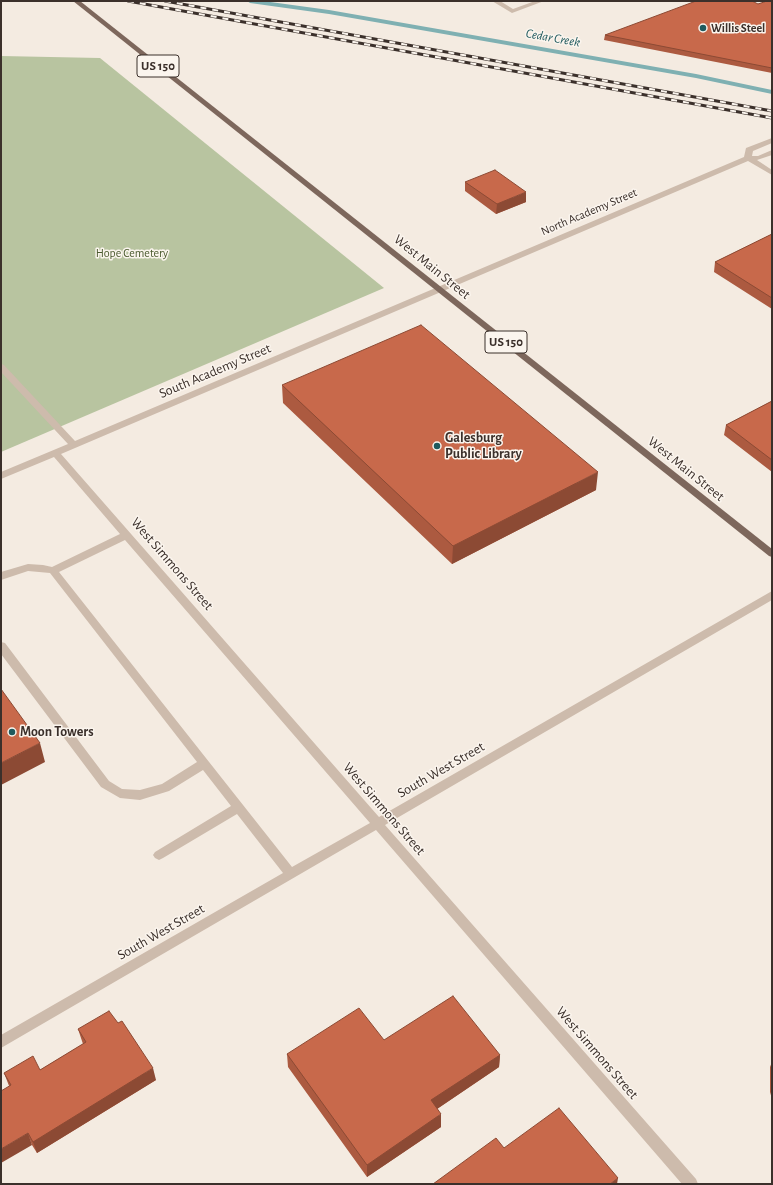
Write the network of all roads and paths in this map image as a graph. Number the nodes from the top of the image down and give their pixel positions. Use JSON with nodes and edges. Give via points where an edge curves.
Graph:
{"nodes":[{"id":1,"x":76,"y":1,"type":"edge"},
{"id":2,"x":495,"y":1,"type":"edge"},
{"id":3,"x":541,"y":1,"type":"edge"},
{"id":4,"x":772,"y":140,"type":"edge"},
{"id":5,"x":772,"y":152,"type":"edge"},
{"id":6,"x":748,"y":158,"type":"junction"},
{"id":7,"x":772,"y":173,"type":"edge"},
{"id":8,"x":439,"y":289,"type":"junction"},
{"id":9,"x":1,"y":367,"type":"edge"},
{"id":10,"x":74,"y":445,"type":"junction"},
{"id":11,"x":55,"y":453,"type":"junction"},
{"id":12,"x":1,"y":476,"type":"edge"},
{"id":13,"x":127,"y":535,"type":"junction"},
{"id":14,"x":772,"y":554,"type":"edge"},
{"id":15,"x":53,"y":571,"type":"junction"},
{"id":16,"x":1,"y":576,"type":"edge"},
{"id":17,"x":772,"y":595,"type":"edge"},
{"id":18,"x":1,"y":646,"type":"edge"},
{"id":19,"x":203,"y":764,"type":"junction"},
{"id":20,"x":238,"y":808,"type":"junction"},
{"id":21,"x":377,"y":824,"type":"junction"},
{"id":22,"x":159,"y":855,"type":"dead end"},
{"id":23,"x":291,"y":874,"type":"junction"},
{"id":24,"x":1,"y":1042,"type":"edge"},
{"id":25,"x":691,"y":1184,"type":"edge"}],
"edges":[{"from":1,"to":8,"type":"main road","name":"West Main Street","number":"US 150"},
{"from":2,"to":3,"type":"street","via":[[512,11]]},
{"from":4,"to":6,"type":"street","name":"North Academy Street","via":[[749,150]]},
{"from":5,"to":6,"type":"street","name":"North Academy Street","via":[[759,158]]},
{"from":6,"to":7,"type":"street"},
{"from":6,"to":8,"type":"street","name":"North Academy Street"},
{"from":8,"to":10,"type":"street","name":"South Academy Street"},
{"from":8,"to":14,"type":"main road","name":"West Main Street","number":"US 150"},
{"from":9,"to":10,"type":"street"},
{"from":10,"to":11,"type":"street","name":"South Academy Street"},
{"from":11,"to":12,"type":"street","name":"South Academy Street"},
{"from":11,"to":13,"type":"street","name":"West Simmons Street"},
{"from":13,"to":15,"type":"street"},
{"from":13,"to":21,"type":"street","name":"West Simmons Street"},
{"from":15,"to":16,"type":"street","via":[[28,567]]},
{"from":15,"to":19,"type":"street"},
{"from":17,"to":21,"type":"street","name":"South West Street"},
{"from":18,"to":19,"type":"street","via":[[105,784],[120,793],[140,795],[165,788]]},
{"from":19,"to":20,"type":"street"},
{"from":20,"to":22,"type":"street"},
{"from":20,"to":23,"type":"street"},
{"from":21,"to":23,"type":"street","name":"South West Street"},
{"from":21,"to":25,"type":"street","name":"West Simmons Street"},
{"from":23,"to":24,"type":"street","name":"South West Street"}]}
